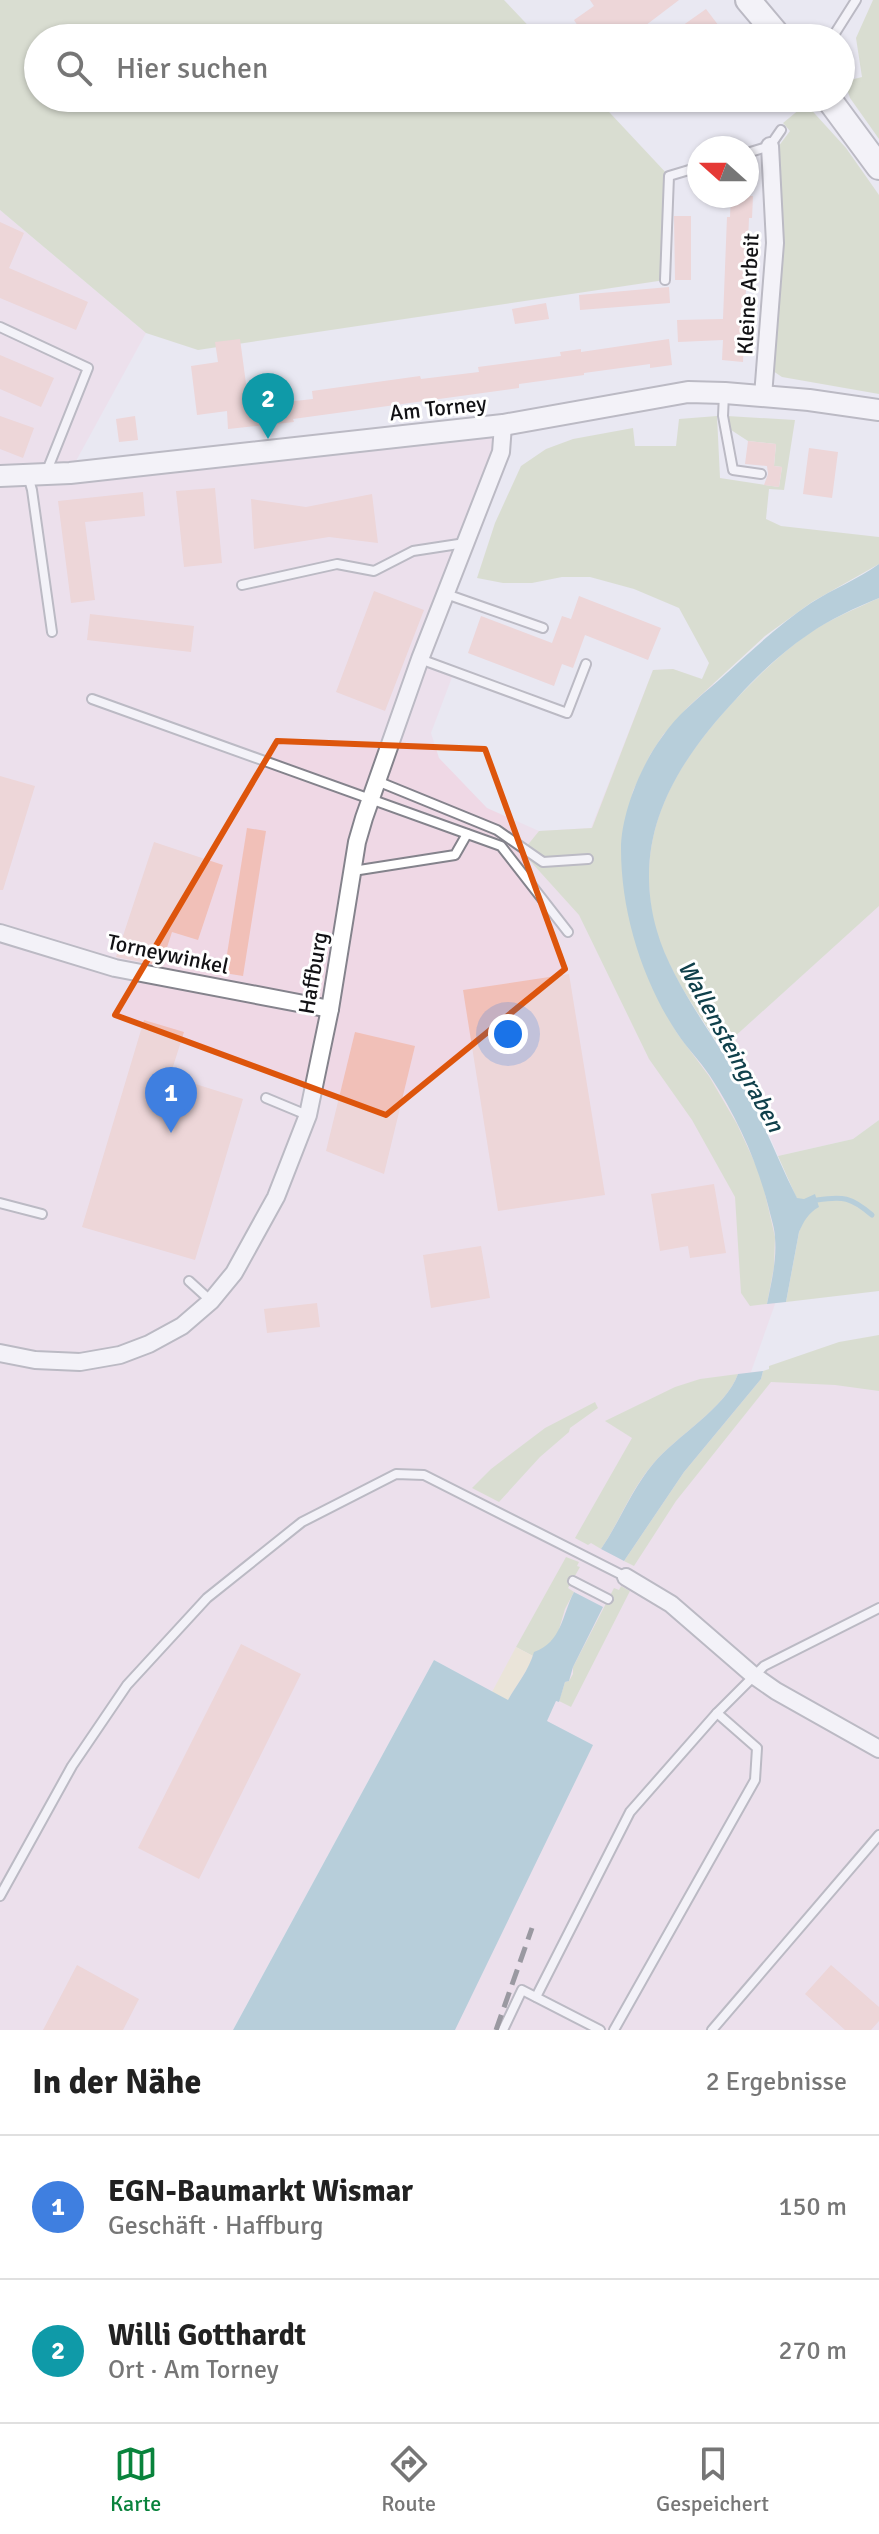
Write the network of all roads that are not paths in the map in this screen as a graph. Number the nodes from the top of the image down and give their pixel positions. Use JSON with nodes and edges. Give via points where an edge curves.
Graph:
{"nodes":[{"id":1,"x":748,"y":0,"type":"edge"},
{"id":2,"x":854,"y":0,"type":"edge"},
{"id":3,"x":866,"y":5,"type":"dead end"},
{"id":4,"x":768,"y":24,"type":"edge"},
{"id":5,"x":840,"y":24,"type":"edge"},
{"id":6,"x":838,"y":112,"type":"edge"},
{"id":7,"x":781,"y":130,"type":"dead end"},
{"id":8,"x":770,"y":146,"type":"junction"},
{"id":9,"x":759,"y":149,"type":"edge"},
{"id":10,"x":879,"y":167,"type":"edge"},
{"id":11,"x":687,"y":171,"type":"edge"},
{"id":12,"x":665,"y":280,"type":"dead end"},
{"id":13,"x":0,"y":327,"type":"edge"},
{"id":14,"x":725,"y":393,"type":"junction"},
{"id":15,"x":763,"y":396,"type":"junction"},
{"id":16,"x":879,"y":410,"type":"edge"},
{"id":17,"x":503,"y":425,"type":"junction"},
{"id":18,"x":761,"y":474,"type":"dead end"},
{"id":19,"x":37,"y":475,"type":"junction"},
{"id":20,"x":0,"y":476,"type":"edge"},
{"id":21,"x":466,"y":542,"type":"junction"},
{"id":22,"x":242,"y":585,"type":"dead end"},
{"id":23,"x":446,"y":594,"type":"junction"},
{"id":24,"x":543,"y":628,"type":"dead end"},
{"id":25,"x":52,"y":632,"type":"dead end"},
{"id":26,"x":420,"y":659,"type":"junction"},
{"id":27,"x":586,"y":664,"type":"dead end"},
{"id":28,"x":92,"y":699,"type":"dead end"},
{"id":29,"x":376,"y":781,"type":"junction"},
{"id":30,"x":369,"y":799,"type":"junction"},
{"id":31,"x":467,"y":834,"type":"junction"},
{"id":32,"x":588,"y":859,"type":"dead end"},
{"id":33,"x":352,"y":871,"type":"junction"},
{"id":34,"x":568,"y":932,"type":"dead end"},
{"id":35,"x":0,"y":933,"type":"edge"},
{"id":36,"x":330,"y":1009,"type":"junction"},
{"id":37,"x":266,"y":1098,"type":"dead end"},
{"id":38,"x":308,"y":1115,"type":"junction"},
{"id":39,"x":0,"y":1203,"type":"edge"},
{"id":40,"x":42,"y":1214,"type":"dead end"},
{"id":41,"x":189,"y":1281,"type":"dead end"},
{"id":42,"x":211,"y":1301,"type":"junction"},
{"id":43,"x":0,"y":1353,"type":"edge"},
{"id":44,"x":626,"y":1577,"type":"joint"},
{"id":45,"x":573,"y":1581,"type":"dead end"},
{"id":46,"x":608,"y":1599,"type":"dead end"},
{"id":47,"x":879,"y":1608,"type":"edge"},
{"id":48,"x":753,"y":1675,"type":"junction"},
{"id":49,"x":717,"y":1713,"type":"junction"},
{"id":50,"x":879,"y":1749,"type":"edge"},
{"id":51,"x":879,"y":1835,"type":"edge"},
{"id":52,"x":0,"y":1896,"type":"edge"},
{"id":53,"x":536,"y":1997,"type":"junction"},
{"id":54,"x":503,"y":2030,"type":"edge"},
{"id":55,"x":600,"y":2030,"type":"edge"},
{"id":56,"x":614,"y":2030,"type":"edge"},
{"id":57,"x":712,"y":2030,"type":"edge"}],
"edges":[{"from":1,"to":4,"type":"main road"},
{"from":2,"to":3,"type":"lane"},
{"from":2,"to":5,"type":"lane"},
{"from":6,"to":10,"type":"main road"},
{"from":7,"to":8,"type":"lane"},
{"from":8,"to":9,"type":"lane"},
{"from":8,"to":15,"type":"street","name":"Kleine Arbeit","via":[[775,243]]},
{"from":11,"to":12,"type":"lane","via":[[669,176]]},
{"from":13,"to":19,"type":"lane","via":[[88,368]]},
{"from":14,"to":15,"type":"street","name":"Am Torney"},
{"from":14,"to":17,"type":"street","name":"Am Torney","via":[[688,392]]},
{"from":14,"to":18,"type":"lane","via":[[723,416],[733,470]]},
{"from":15,"to":16,"type":"street","name":"Am Torney"},
{"from":17,"to":19,"type":"street","name":"Am Torney"},
{"from":17,"to":21,"type":"street","name":"Haffburg","via":[[501,452]]},
{"from":19,"to":20,"type":"street","name":"Am Torney"},
{"from":19,"to":25,"type":"lane","via":[[32,490]]},
{"from":21,"to":22,"type":"lane","via":[[413,551],[374,571],[337,564]]},
{"from":21,"to":23,"type":"street","name":"Haffburg"},
{"from":23,"to":24,"type":"lane"},
{"from":23,"to":26,"type":"street","name":"Haffburg"},
{"from":26,"to":27,"type":"lane","via":[[567,713]]},
{"from":26,"to":29,"type":"street","name":"Haffburg"},
{"from":28,"to":30,"type":"lane"},
{"from":29,"to":30,"type":"street","name":"Haffburg"},
{"from":29,"to":32,"type":"lane","via":[[497,830],[543,862]]},
{"from":30,"to":31,"type":"lane"},
{"from":30,"to":33,"type":"street","name":"Haffburg"},
{"from":31,"to":33,"type":"lane","via":[[455,855]]},
{"from":31,"to":34,"type":"lane","via":[[501,846]]},
{"from":33,"to":36,"type":"street","name":"Haffburg"},
{"from":35,"to":36,"type":"street","name":"Torneywinkel","via":[[115,968]]},
{"from":36,"to":38,"type":"street","name":"Haffburg"},
{"from":37,"to":38,"type":"lane"},
{"from":38,"to":42,"type":"street","name":"Haffburg","via":[[276,1197],[234,1273]]},
{"from":39,"to":40,"type":"lane"},
{"from":41,"to":42,"type":"lane"},
{"from":42,"to":43,"type":"street","name":"Haffburg","via":[[182,1326],[120,1355],[80,1362]]},
{"from":44,"to":48,"type":"street","via":[[671,1604]]},
{"from":44,"to":52,"type":"lane","via":[[424,1475],[396,1474],[302,1522],[207,1598],[127,1685],[72,1766]]},
{"from":45,"to":46,"type":"lane"},
{"from":47,"to":48,"type":"lane"},
{"from":48,"to":49,"type":"lane"},
{"from":48,"to":50,"type":"street"},
{"from":49,"to":53,"type":"lane","via":[[630,1812]]},
{"from":49,"to":56,"type":"lane","via":[[757,1748],[755,1780]]},
{"from":51,"to":57,"type":"lane"},
{"from":53,"to":54,"type":"lane","via":[[522,1990]]},
{"from":53,"to":55,"type":"lane"}]}
